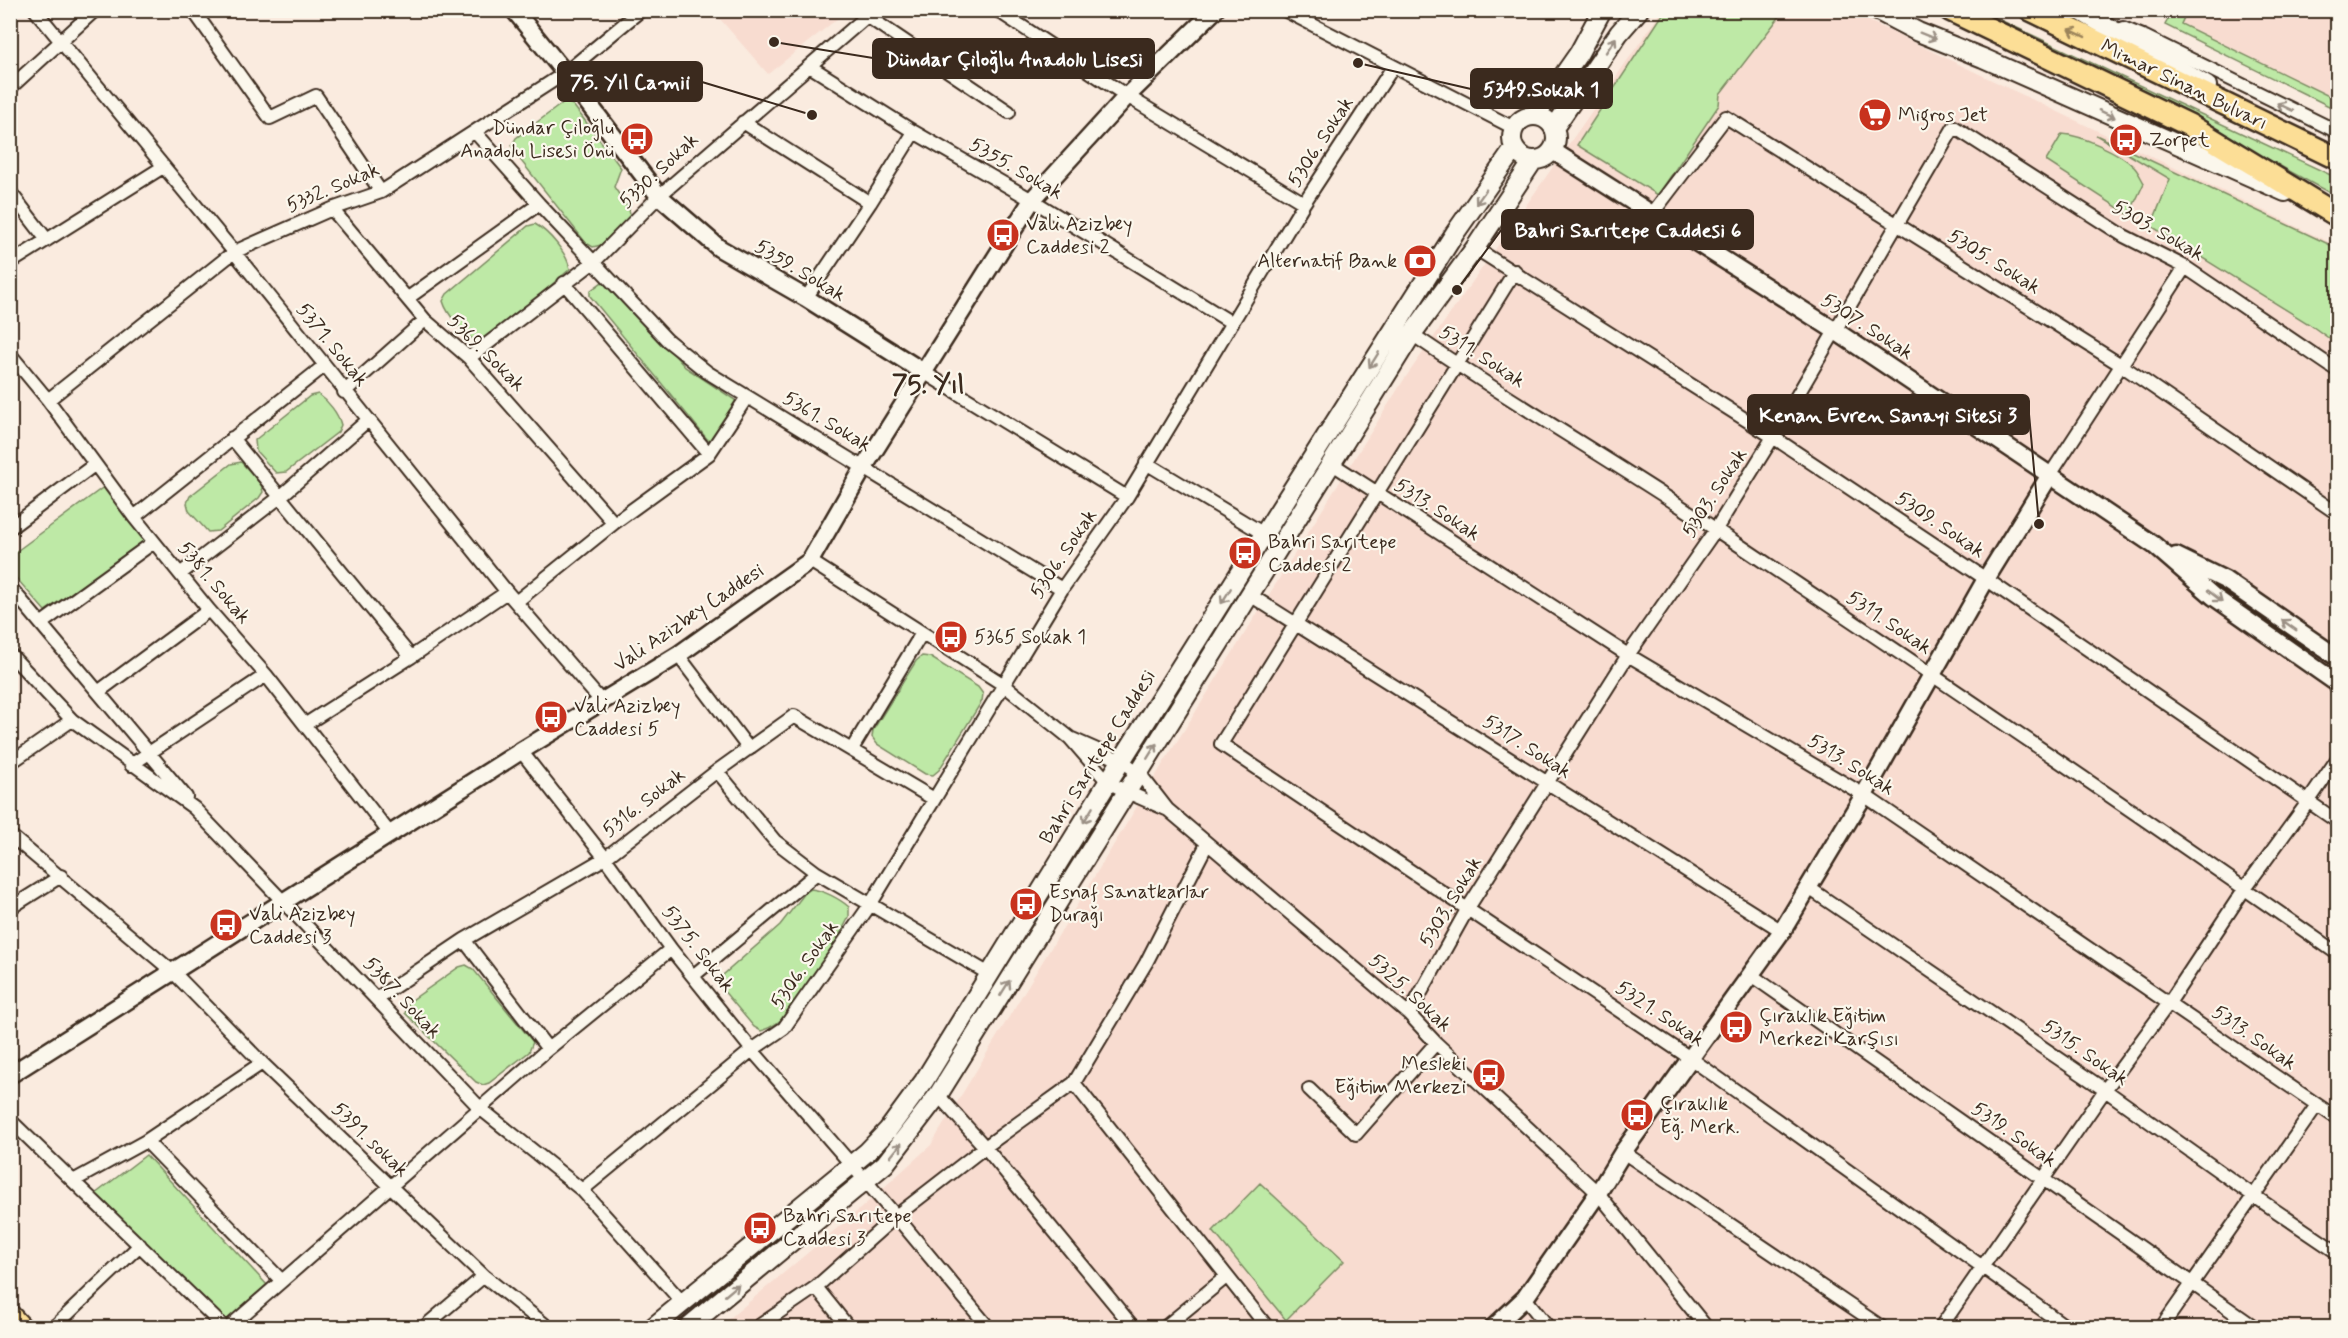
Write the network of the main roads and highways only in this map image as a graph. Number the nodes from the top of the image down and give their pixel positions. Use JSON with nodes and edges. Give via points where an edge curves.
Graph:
{"nodes":[{"id":1,"x":1602,"y":10,"type":"edge"},
{"id":2,"x":1639,"y":10,"type":"edge"},
{"id":3,"x":1876,"y":10,"type":"edge"},
{"id":4,"x":1950,"y":10,"type":"edge"},
{"id":5,"x":2032,"y":11,"type":"edge"},
{"id":6,"x":2081,"y":11,"type":"edge"},
{"id":7,"x":1535,"y":116,"type":"junction"},
{"id":8,"x":1554,"y":128,"type":"junction"},
{"id":9,"x":1514,"y":149,"type":"junction"},
{"id":10,"x":2337,"y":158,"type":"edge"},
{"id":11,"x":1533,"y":161,"type":"junction"},
{"id":12,"x":2330,"y":213,"type":"edge"},
{"id":13,"x":10,"y":1315,"type":"edge"},
{"id":14,"x":706,"y":1321,"type":"edge"},
{"id":15,"x":22,"y":1328,"type":"edge"},
{"id":16,"x":652,"y":1328,"type":"edge"},
{"id":17,"x":687,"y":1328,"type":"edge"}],
"edges":[{"from":1,"to":7,"type":"main road","via":[[1579,53]]},
{"from":8,"to":2,"type":"main road","one_way":true},
{"from":3,"to":12,"type":"main road","one_way":true},
{"from":4,"to":12,"type":"highway","name":"Mimar Sinan Bulvarı","via":[[2189,125]]},
{"from":10,"to":5,"type":"highway","name":"Mimar Sinan Bulvarı","one_way":true},
{"from":6,"to":10,"type":"main road"},
{"from":7,"to":8,"type":"main road"},
{"from":7,"to":9,"type":"main road","via":[[1523,119],[1514,128]]},
{"from":8,"to":11,"type":"main road","via":[[1553,151]]},
{"from":9,"to":11,"type":"main road"},
{"from":9,"to":16,"type":"main road","name":"Bahri Sarıtepe Caddesi","one_way":true,"via":[[1455,233],[1264,534],[924,1081],[888,1130],[851,1165]]},
{"from":14,"to":11,"type":"main road","one_way":true,"via":[[885,1164],[938,1095],[1412,334]]},
{"from":13,"to":15,"type":"main road"},
{"from":14,"to":17,"type":"main road"}]}
